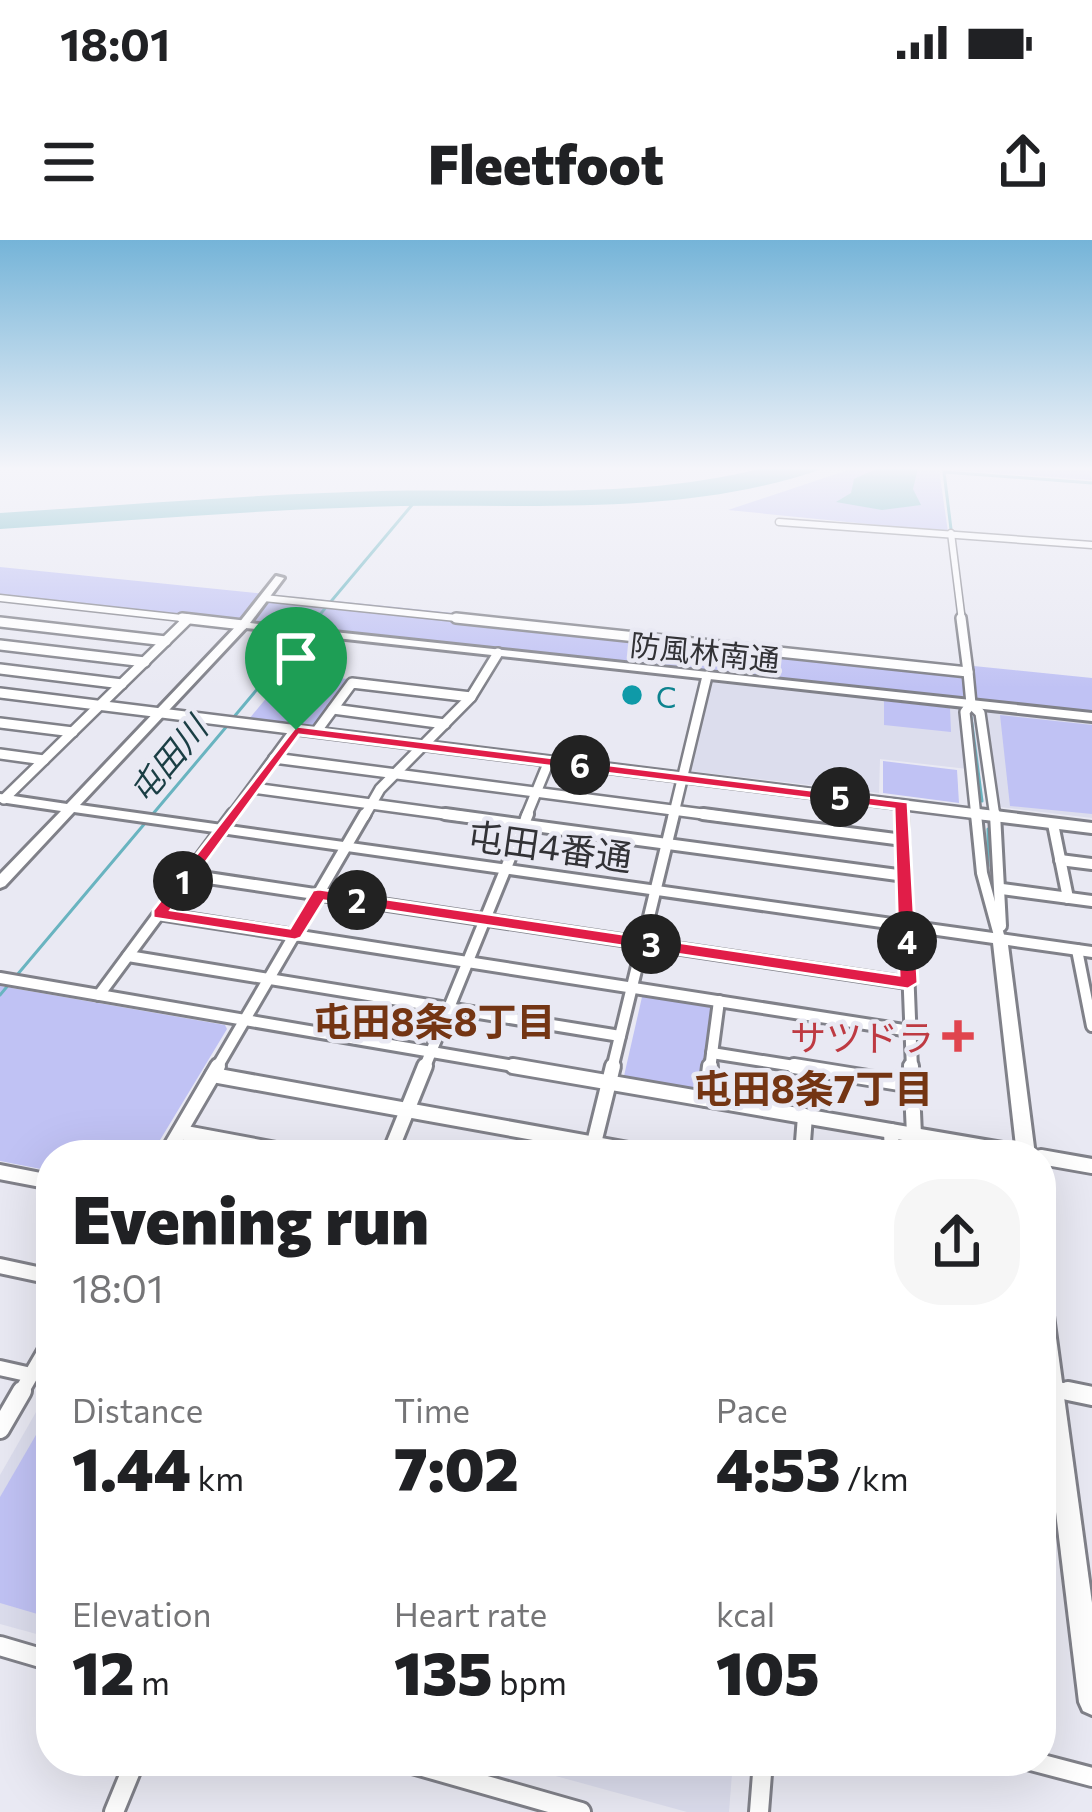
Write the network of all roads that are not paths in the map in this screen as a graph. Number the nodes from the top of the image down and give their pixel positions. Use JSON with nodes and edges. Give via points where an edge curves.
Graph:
{"nodes":[{"id":1,"x":952,"y":541,"type":"edge"},
{"id":2,"x":1049,"y":541,"type":"edge"},
{"id":3,"x":1092,"y":545,"type":"edge"},
{"id":4,"x":279,"y":578,"type":"dead end"},
{"id":5,"x":0,"y":598,"type":"edge"},
{"id":6,"x":264,"y":598,"type":"junction"},
{"id":7,"x":22,"y":601,"type":"junction"},
{"id":8,"x":188,"y":619,"type":"junction"},
{"id":9,"x":0,"y":620,"type":"edge"},
{"id":10,"x":243,"y":625,"type":"junction"},
{"id":11,"x":166,"y":641,"type":"junction"},
{"id":12,"x":0,"y":645,"type":"edge"},
{"id":13,"x":22,"y":648,"type":"junction"},
{"id":14,"x":498,"y":653,"type":"junction"},
{"id":15,"x":145,"y":662,"type":"junction"},
{"id":16,"x":0,"y":668,"type":"edge"},
{"id":17,"x":968,"y":672,"type":"junction"},
{"id":18,"x":707,"y":676,"type":"junction"},
{"id":19,"x":122,"y":684,"type":"junction"},
{"id":20,"x":0,"y":693,"type":"edge"},
{"id":21,"x":471,"y":697,"type":"junction"},
{"id":22,"x":971,"y":704,"type":"junction"},
{"id":23,"x":100,"y":706,"type":"junction"},
{"id":24,"x":333,"y":710,"type":"junction"},
{"id":25,"x":159,"y":713,"type":"junction"},
{"id":26,"x":1092,"y":717,"type":"edge"},
{"id":27,"x":0,"y":723,"type":"edge"},
{"id":28,"x":445,"y":724,"type":"junction"},
{"id":29,"x":296,"y":730,"type":"junction"},
{"id":30,"x":73,"y":732,"type":"junction"},
{"id":31,"x":316,"y":732,"type":"junction"},
{"id":32,"x":419,"y":745,"type":"junction"},
{"id":33,"x":0,"y":754,"type":"edge"},
{"id":34,"x":274,"y":758,"type":"junction"},
{"id":35,"x":44,"y":760,"type":"junction"},
{"id":36,"x":549,"y":761,"type":"junction"},
{"id":37,"x":391,"y":774,"type":"junction"},
{"id":38,"x":682,"y":777,"type":"junction"},
{"id":39,"x":253,"y":788,"type":"junction"},
{"id":40,"x":537,"y":793,"type":"junction"},
{"id":41,"x":2,"y":799,"type":"edge"},
{"id":42,"x":370,"y":804,"type":"junction"},
{"id":43,"x":902,"y":805,"type":"junction"},
{"id":44,"x":70,"y":808,"type":"junction"},
{"id":45,"x":674,"y":810,"type":"junction"},
{"id":46,"x":976,"y":814,"type":"junction"},
{"id":47,"x":995,"y":817,"type":"junction"},
{"id":48,"x":1053,"y":824,"type":"junction"},
{"id":49,"x":524,"y":825,"type":"junction"},
{"id":50,"x":1092,"y":828,"type":"edge"},
{"id":51,"x":222,"y":829,"type":"junction"},
{"id":52,"x":903,"y":840,"type":"junction"},
{"id":53,"x":666,"y":844,"type":"junction"},
{"id":54,"x":346,"y":846,"type":"junction"},
{"id":55,"x":1060,"y":860,"type":"junction"},
{"id":56,"x":1092,"y":864,"type":"edge"},
{"id":57,"x":506,"y":869,"type":"junction"},
{"id":58,"x":188,"y":875,"type":"junction"},
{"id":59,"x":904,"y":876,"type":"junction"},
{"id":60,"x":0,"y":883,"type":"edge"},
{"id":61,"x":1002,"y":889,"type":"junction"},
{"id":62,"x":655,"y":890,"type":"junction"},
{"id":63,"x":319,"y":894,"type":"junction"},
{"id":64,"x":1068,"y":898,"type":"junction"},
{"id":65,"x":1092,"y":901,"type":"edge"},
{"id":66,"x":159,"y":914,"type":"junction"},
{"id":67,"x":485,"y":920,"type":"junction"},
{"id":68,"x":906,"y":926,"type":"junction"},
{"id":69,"x":295,"y":934,"type":"junction"},
{"id":70,"x":1000,"y":939,"type":"junction"},
{"id":71,"x":642,"y":943,"type":"junction"},
{"id":72,"x":1085,"y":951,"type":"edge"},
{"id":73,"x":128,"y":956,"type":"junction"},
{"id":74,"x":467,"y":962,"type":"junction"},
{"id":75,"x":0,"y":978,"type":"edge"},
{"id":76,"x":268,"y":979,"type":"junction"},
{"id":77,"x":908,"y":983,"type":"junction"},
{"id":78,"x":632,"y":987,"type":"junction"},
{"id":79,"x":99,"y":994,"type":"junction"},
{"id":80,"x":719,"y":1001,"type":"junction"},
{"id":81,"x":448,"y":1008,"type":"junction"},
{"id":82,"x":245,"y":1020,"type":"junction"},
{"id":83,"x":1092,"y":1026,"type":"edge"},
{"id":84,"x":910,"y":1031,"type":"junction"},
{"id":85,"x":620,"y":1036,"type":"junction"},
{"id":86,"x":431,"y":1052,"type":"junction"},
{"id":87,"x":712,"y":1053,"type":"junction"},
{"id":88,"x":213,"y":1076,"type":"junction"},
{"id":89,"x":608,"y":1082,"type":"junction"},
{"id":90,"x":912,"y":1085,"type":"junction"},
{"id":91,"x":706,"y":1099,"type":"junction"},
{"id":92,"x":408,"y":1110,"type":"junction"},
{"id":93,"x":805,"y":1116,"type":"junction"},
{"id":94,"x":891,"y":1131,"type":"junction"},
{"id":95,"x":180,"y":1132,"type":"junction"},
{"id":96,"x":914,"y":1135,"type":"junction"},
{"id":97,"x":175,"y":1140,"type":"edge"},
{"id":98,"x":223,"y":1140,"type":"edge"},
{"id":99,"x":395,"y":1140,"type":"edge"},
{"id":100,"x":550,"y":1140,"type":"edge"},
{"id":101,"x":594,"y":1140,"type":"edge"},
{"id":102,"x":803,"y":1140,"type":"edge"},
{"id":103,"x":891,"y":1140,"type":"edge"},
{"id":104,"x":942,"y":1140,"type":"edge"},
{"id":105,"x":1026,"y":1140,"type":"edge"},
{"id":106,"x":1056,"y":1160,"type":"edge"},
{"id":107,"x":1092,"y":1166,"type":"edge"},
{"id":108,"x":0,"y":1172,"type":"edge"},
{"id":109,"x":36,"y":1179,"type":"edge"},
{"id":110,"x":0,"y":1266,"type":"edge"},
{"id":111,"x":36,"y":1274,"type":"edge"},
{"id":112,"x":36,"y":1366,"type":"edge"},
{"id":113,"x":0,"y":1368,"type":"edge"},
{"id":114,"x":31,"y":1375,"type":"junction"},
{"id":115,"x":1056,"y":1389,"type":"edge"},
{"id":116,"x":1092,"y":1396,"type":"edge"},
{"id":117,"x":0,"y":1429,"type":"edge"},
{"id":118,"x":1056,"y":1445,"type":"edge"},
{"id":119,"x":0,"y":1646,"type":"edge"},
{"id":120,"x":36,"y":1657,"type":"edge"},
{"id":121,"x":1092,"y":1702,"type":"edge"},
{"id":122,"x":1056,"y":1768,"type":"edge"},
{"id":123,"x":129,"y":1776,"type":"edge"},
{"id":124,"x":455,"y":1776,"type":"edge"},
{"id":125,"x":762,"y":1776,"type":"edge"},
{"id":126,"x":1092,"y":1777,"type":"edge"},
{"id":127,"x":114,"y":1812,"type":"edge"},
{"id":128,"x":581,"y":1812,"type":"edge"},
{"id":129,"x":759,"y":1812,"type":"edge"}],
"edges":[{"from":1,"to":17,"type":"street"},
{"from":2,"to":3,"type":"street"},
{"from":4,"to":6,"type":"street"},
{"from":5,"to":7,"type":"street"},
{"from":6,"to":10,"type":"street"},
{"from":6,"to":17,"type":"street"},
{"from":7,"to":8,"type":"street"},
{"from":7,"to":9,"type":"street"},
{"from":8,"to":10,"type":"street"},
{"from":8,"to":11,"type":"street"},
{"from":9,"to":11,"type":"street"},
{"from":10,"to":14,"type":"street","name":"防風林南通"},
{"from":10,"to":25,"type":"street"},
{"from":11,"to":15,"type":"street"},
{"from":12,"to":13,"type":"street"},
{"from":13,"to":15,"type":"street"},
{"from":13,"to":16,"type":"street"},
{"from":14,"to":18,"type":"street","name":"防風林南通"},
{"from":14,"to":21,"type":"street"},
{"from":15,"to":19,"type":"street"},
{"from":16,"to":19,"type":"street"},
{"from":17,"to":22,"type":"street"},
{"from":18,"to":22,"type":"street","name":"防風林南通"},
{"from":18,"to":38,"type":"street"},
{"from":19,"to":23,"type":"street"},
{"from":20,"to":23,"type":"street"},
{"from":21,"to":24,"type":"street","via":[[352,683]]},
{"from":21,"to":28,"type":"street"},
{"from":22,"to":26,"type":"street","name":"防風林南通"},
{"from":22,"to":46,"type":"street","via":[[965,712]]},
{"from":22,"to":47,"type":"street","via":[[980,713]]},
{"from":23,"to":25,"type":"street"},
{"from":23,"to":30,"type":"street"},
{"from":24,"to":28,"type":"street"},
{"from":24,"to":31,"type":"street"},
{"from":25,"to":29,"type":"street"},
{"from":25,"to":44,"type":"street"},
{"from":27,"to":30,"type":"street"},
{"from":28,"to":32,"type":"street"},
{"from":29,"to":31,"type":"street"},
{"from":29,"to":34,"type":"street"},
{"from":30,"to":35,"type":"street"},
{"from":31,"to":32,"type":"street"},
{"from":32,"to":36,"type":"street"},
{"from":32,"to":37,"type":"street"},
{"from":33,"to":35,"type":"street"},
{"from":34,"to":37,"type":"street"},
{"from":34,"to":39,"type":"street"},
{"from":35,"to":41,"type":"street"},
{"from":36,"to":38,"type":"street"},
{"from":36,"to":40,"type":"street"},
{"from":37,"to":40,"type":"street"},
{"from":37,"to":42,"type":"street"},
{"from":38,"to":43,"type":"street"},
{"from":38,"to":45,"type":"street"},
{"from":39,"to":42,"type":"street"},
{"from":39,"to":51,"type":"street"},
{"from":40,"to":45,"type":"street"},
{"from":40,"to":49,"type":"street"},
{"from":41,"to":44,"type":"street","name":"屯田4番通"},
{"from":42,"to":49,"type":"street"},
{"from":42,"to":54,"type":"street"},
{"from":43,"to":46,"type":"street"},
{"from":43,"to":52,"type":"street"},
{"from":44,"to":51,"type":"street","name":"屯田4番通"},
{"from":44,"to":60,"type":"street"},
{"from":45,"to":52,"type":"street"},
{"from":45,"to":53,"type":"street"},
{"from":46,"to":47,"type":"street"},
{"from":46,"to":70,"type":"street"},
{"from":47,"to":48,"type":"street"},
{"from":47,"to":61,"type":"street"},
{"from":48,"to":50,"type":"street"},
{"from":48,"to":55,"type":"street"},
{"from":49,"to":53,"type":"street"},
{"from":49,"to":57,"type":"street"},
{"from":51,"to":54,"type":"street","name":"屯田4番通"},
{"from":51,"to":58,"type":"street"},
{"from":52,"to":59,"type":"street"},
{"from":53,"to":59,"type":"street"},
{"from":53,"to":62,"type":"street"},
{"from":54,"to":57,"type":"street","name":"屯田4番通"},
{"from":54,"to":63,"type":"street"},
{"from":55,"to":56,"type":"street"},
{"from":55,"to":64,"type":"street"},
{"from":57,"to":62,"type":"street","name":"屯田4番通"},
{"from":57,"to":67,"type":"street"},
{"from":58,"to":63,"type":"street"},
{"from":58,"to":66,"type":"street"},
{"from":59,"to":68,"type":"street"},
{"from":61,"to":64,"type":"street"},
{"from":61,"to":70,"type":"street"},
{"from":62,"to":68,"type":"street","name":"屯田4番通"},
{"from":62,"to":71,"type":"street"},
{"from":63,"to":67,"type":"street"},
{"from":63,"to":69,"type":"street"},
{"from":64,"to":65,"type":"street"},
{"from":66,"to":69,"type":"street"},
{"from":66,"to":73,"type":"street"},
{"from":67,"to":71,"type":"street"},
{"from":67,"to":74,"type":"street"},
{"from":68,"to":70,"type":"street","name":"屯田4番通"},
{"from":68,"to":77,"type":"street"},
{"from":69,"to":74,"type":"street"},
{"from":69,"to":76,"type":"street"},
{"from":70,"to":72,"type":"street","name":"屯田4番通"},
{"from":70,"to":105,"type":"street"},
{"from":71,"to":77,"type":"street"},
{"from":71,"to":78,"type":"street"},
{"from":72,"to":83,"type":"street"},
{"from":73,"to":76,"type":"street"},
{"from":73,"to":79,"type":"street"},
{"from":74,"to":78,"type":"street"},
{"from":74,"to":81,"type":"street"},
{"from":75,"to":79,"type":"street"},
{"from":76,"to":81,"type":"street"},
{"from":76,"to":82,"type":"street"},
{"from":77,"to":84,"type":"street"},
{"from":78,"to":80,"type":"street"},
{"from":78,"to":85,"type":"street"},
{"from":79,"to":82,"type":"street"},
{"from":80,"to":84,"type":"street"},
{"from":80,"to":87,"type":"street"},
{"from":81,"to":85,"type":"street"},
{"from":81,"to":86,"type":"street"},
{"from":82,"to":86,"type":"street"},
{"from":82,"to":88,"type":"street"},
{"from":84,"to":90,"type":"street"},
{"from":85,"to":89,"type":"street"},
{"from":86,"to":89,"type":"street"},
{"from":86,"to":92,"type":"street"},
{"from":87,"to":90,"type":"street"},
{"from":87,"to":91,"type":"street"},
{"from":88,"to":92,"type":"street"},
{"from":88,"to":95,"type":"street"},
{"from":89,"to":91,"type":"street"},
{"from":89,"to":101,"type":"street"},
{"from":90,"to":96,"type":"street"},
{"from":91,"to":93,"type":"street"},
{"from":92,"to":99,"type":"street"},
{"from":92,"to":100,"type":"street"},
{"from":93,"to":94,"type":"street"},
{"from":93,"to":102,"type":"street"},
{"from":94,"to":96,"type":"street"},
{"from":94,"to":103,"type":"street"},
{"from":95,"to":97,"type":"street"},
{"from":95,"to":98,"type":"street"},
{"from":96,"to":104,"type":"street"},
{"from":106,"to":107,"type":"street"},
{"from":108,"to":109,"type":"street"},
{"from":110,"to":111,"type":"street"},
{"from":112,"to":114,"type":"street"},
{"from":113,"to":114,"type":"street"},
{"from":114,"to":117,"type":"street"},
{"from":115,"to":116,"type":"street"},
{"from":118,"to":121,"type":"street"},
{"from":119,"to":120,"type":"street"},
{"from":122,"to":126,"type":"street"},
{"from":123,"to":127,"type":"street"},
{"from":124,"to":128,"type":"street"},
{"from":125,"to":129,"type":"street"}]}
